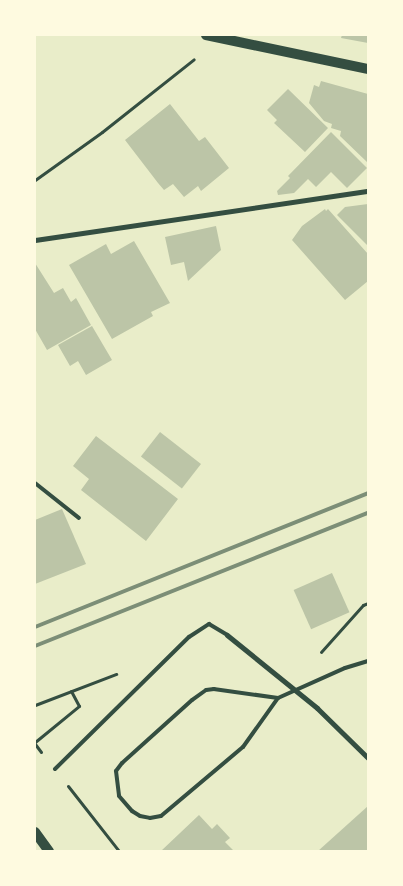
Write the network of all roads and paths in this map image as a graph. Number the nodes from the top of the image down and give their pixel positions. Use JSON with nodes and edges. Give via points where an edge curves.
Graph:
{"nodes":[{"id":1,"x":206,"y":35,"type":"edge"},
{"id":2,"x":221,"y":36,"type":"edge"},
{"id":3,"x":368,"y":69,"type":"edge"},
{"id":4,"x":35,"y":180,"type":"edge"},
{"id":5,"x":368,"y":191,"type":"edge"},
{"id":6,"x":35,"y":240,"type":"edge"},
{"id":7,"x":35,"y":483,"type":"edge"},
{"id":8,"x":79,"y":518,"type":"dead end"},
{"id":9,"x":227,"y":635,"type":"joint"},
{"id":10,"x":368,"y":661,"type":"edge"},
{"id":11,"x":113,"y":675,"type":"dead end"},
{"id":12,"x":71,"y":691,"type":"junction"},
{"id":13,"x":293,"y":691,"type":"junction"},
{"id":14,"x":278,"y":698,"type":"junction"},
{"id":15,"x":35,"y":705,"type":"edge"},
{"id":16,"x":35,"y":743,"type":"edge"},
{"id":17,"x":368,"y":758,"type":"edge"},
{"id":18,"x":55,"y":769,"type":"junction"},
{"id":19,"x":35,"y":832,"type":"edge"},
{"id":20,"x":49,"y":851,"type":"edge"},
{"id":21,"x":119,"y":851,"type":"edge"}],
"edges":[{"from":1,"to":2,"type":"main road"},
{"from":2,"to":3,"type":"main road"},
{"from":2,"to":4,"type":"path","via":[[102,132]]},
{"from":5,"to":6,"type":"street"},
{"from":7,"to":8,"type":"lane"},
{"from":9,"to":13,"type":"street"},
{"from":9,"to":18,"type":"lane","via":[[209,624],[189,637]]},
{"from":10,"to":13,"type":"lane"},
{"from":11,"to":12,"type":"path"},
{"from":12,"to":15,"type":"path"},
{"from":12,"to":16,"type":"path","via":[[79,706]]},
{"from":13,"to":14,"type":"lane"},
{"from":13,"to":17,"type":"street","via":[[317,708]]},
{"from":14,"to":14,"type":"lane","via":[[242,747],[161,816],[140,816],[119,796],[116,772],[122,763],[206,690]]},
{"from":16,"to":18,"type":"path"},
{"from":18,"to":21,"type":"path"},
{"from":19,"to":20,"type":"main road"}]}
